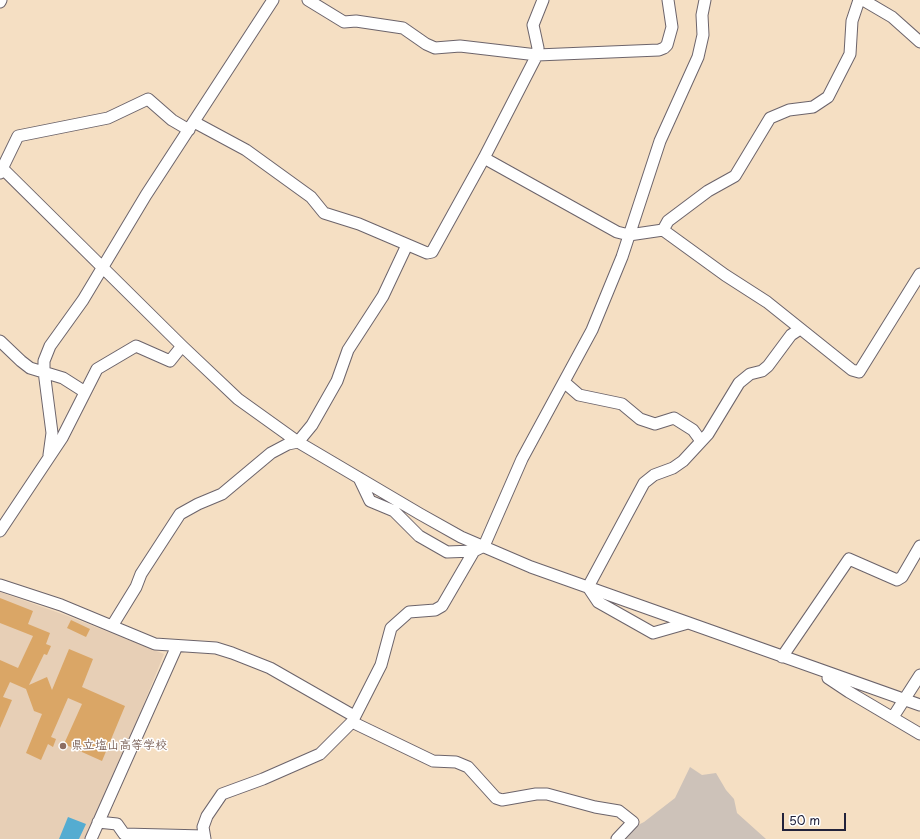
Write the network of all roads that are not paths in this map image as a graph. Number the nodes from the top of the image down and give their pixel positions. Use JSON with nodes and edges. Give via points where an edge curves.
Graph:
{"nodes":[{"id":1,"x":273,"y":0,"type":"edge"},
{"id":2,"x":308,"y":0,"type":"edge"},
{"id":3,"x":543,"y":0,"type":"edge"},
{"id":4,"x":668,"y":0,"type":"edge"},
{"id":5,"x":705,"y":0,"type":"edge"},
{"id":6,"x":859,"y":0,"type":"edge"},
{"id":7,"x":863,"y":0,"type":"edge"},
{"id":8,"x":920,"y":42,"type":"edge"},
{"id":9,"x":537,"y":55,"type":"junction"},
{"id":10,"x":191,"y":126,"type":"junction"},
{"id":11,"x":484,"y":158,"type":"junction"},
{"id":12,"x":1,"y":169,"type":"edge"},
{"id":13,"x":663,"y":230,"type":"junction"},
{"id":14,"x":629,"y":235,"type":"junction"},
{"id":15,"x":407,"y":245,"type":"junction"},
{"id":16,"x":103,"y":266,"type":"junction"},
{"id":17,"x":920,"y":274,"type":"edge"},
{"id":18,"x":800,"y":329,"type":"junction"},
{"id":19,"x":0,"y":341,"type":"edge"},
{"id":20,"x":182,"y":346,"type":"junction"},
{"id":21,"x":44,"y":371,"type":"junction"},
{"id":22,"x":564,"y":382,"type":"junction"},
{"id":23,"x":85,"y":392,"type":"junction"},
{"id":24,"x":701,"y":441,"type":"junction"},
{"id":25,"x":298,"y":442,"type":"junction"},
{"id":26,"x":49,"y":455,"type":"junction"},
{"id":27,"x":359,"y":478,"type":"junction"},
{"id":28,"x":0,"y":531,"type":"edge"},
{"id":29,"x":920,"y":546,"type":"edge"},
{"id":30,"x":479,"y":549,"type":"junction"},
{"id":31,"x":0,"y":585,"type":"edge"},
{"id":32,"x":588,"y":587,"type":"junction"},
{"id":33,"x":688,"y":623,"type":"junction"},
{"id":34,"x":112,"y":626,"type":"junction"},
{"id":35,"x":177,"y":646,"type":"junction"},
{"id":36,"x":782,"y":657,"type":"junction"},
{"id":37,"x":816,"y":669,"type":"junction"},
{"id":38,"x":920,"y":675,"type":"edge"},
{"id":39,"x":904,"y":700,"type":"junction"},
{"id":40,"x":920,"y":705,"type":"edge"},
{"id":41,"x":893,"y":717,"type":"junction"},
{"id":42,"x":353,"y":719,"type":"junction"},
{"id":43,"x":920,"y":734,"type":"edge"},
{"id":44,"x":98,"y":822,"type":"junction"},
{"id":45,"x":204,"y":837,"type":"edge"},
{"id":46,"x":91,"y":839,"type":"edge"},
{"id":47,"x":617,"y":839,"type":"edge"}],
"edges":[{"from":1,"to":10,"type":"street"},
{"from":2,"to":9,"type":"street","via":[[344,22],[356,21],[403,28],[435,48],[460,46]]},
{"from":3,"to":9,"type":"street","via":[[533,25]]},
{"from":4,"to":9,"type":"street","via":[[672,27],[664,48]]},
{"from":5,"to":14,"type":"street","via":[[702,16],[703,35],[698,57],[660,141]]},
{"from":6,"to":13,"type":"street","via":[[852,21],[850,54],[828,97],[813,107],[789,110],[770,118],[735,176],[708,191],[668,221]]},
{"from":7,"to":8,"type":"street","via":[[892,17]]},
{"from":9,"to":11,"type":"street"},
{"from":10,"to":12,"type":"street","via":[[172,120],[148,99],[108,118],[18,136]]},
{"from":10,"to":15,"type":"street","via":[[246,150],[311,197],[324,213],[359,224]]},
{"from":10,"to":16,"type":"street"},
{"from":11,"to":14,"type":"street","via":[[616,232]]},
{"from":11,"to":15,"type":"street","via":[[432,252],[428,253]]},
{"from":12,"to":16,"type":"street"},
{"from":13,"to":14,"type":"street"},
{"from":13,"to":18,"type":"street","via":[[767,302]]},
{"from":14,"to":22,"type":"street","via":[[592,330]]},
{"from":15,"to":25,"type":"street","via":[[383,296],[348,350],[337,381],[312,425]]},
{"from":16,"to":20,"type":"street"},
{"from":16,"to":21,"type":"street","via":[[83,300],[50,346],[44,361]]},
{"from":17,"to":18,"type":"street","via":[[859,372],[852,370]]},
{"from":18,"to":24,"type":"street","via":[[791,335],[768,366],[762,371],[750,374],[739,383],[708,434]]},
{"from":19,"to":21,"type":"street","via":[[30,368]]},
{"from":20,"to":23,"type":"street","via":[[170,361],[136,346],[97,369]]},
{"from":20,"to":25,"type":"street","via":[[238,399]]},
{"from":21,"to":23,"type":"street","via":[[63,378]]},
{"from":21,"to":26,"type":"street","via":[[52,433]]},
{"from":22,"to":24,"type":"street","via":[[579,394],[622,404],[640,419],[655,424],[674,418],[692,430]]},
{"from":22,"to":30,"type":"street","via":[[522,459]]},
{"from":23,"to":26,"type":"street","via":[[62,438]]},
{"from":24,"to":32,"type":"street","via":[[683,461],[654,475],[644,483]]},
{"from":25,"to":27,"type":"street"},
{"from":25,"to":34,"type":"street","via":[[271,453],[222,494],[180,514],[141,574]]},
{"from":26,"to":28,"type":"street"},
{"from":27,"to":30,"type":"street"},
{"from":27,"to":30,"type":"street","via":[[370,501],[394,511],[419,536],[446,552]]},
{"from":29,"to":36,"type":"street","via":[[902,577],[897,580],[849,559]]},
{"from":30,"to":32,"type":"street"},
{"from":30,"to":42,"type":"street","via":[[442,606],[435,610],[409,612],[391,628],[381,665]]},
{"from":31,"to":34,"type":"street","via":[[62,605]]},
{"from":32,"to":33,"type":"street"},
{"from":32,"to":33,"type":"street","via":[[598,602],[653,632]]},
{"from":33,"to":36,"type":"street"},
{"from":34,"to":35,"type":"street","via":[[155,644]]},
{"from":35,"to":42,"type":"street","via":[[216,648],[270,668]]},
{"from":35,"to":44,"type":"street"},
{"from":36,"to":37,"type":"street"},
{"from":37,"to":39,"type":"street"},
{"from":37,"to":41,"type":"street","via":[[849,692]]},
{"from":38,"to":39,"type":"street"},
{"from":39,"to":40,"type":"street"},
{"from":39,"to":41,"type":"street"},
{"from":41,"to":43,"type":"street"},
{"from":42,"to":45,"type":"street","via":[[320,754],[222,794],[203,827]]},
{"from":42,"to":47,"type":"street","via":[[433,761],[456,762],[468,767],[496,798],[502,800],[547,794],[595,808],[614,810],[633,822]]},
{"from":44,"to":45,"type":"street","via":[[117,824],[124,834]]},
{"from":44,"to":46,"type":"street"}]}
